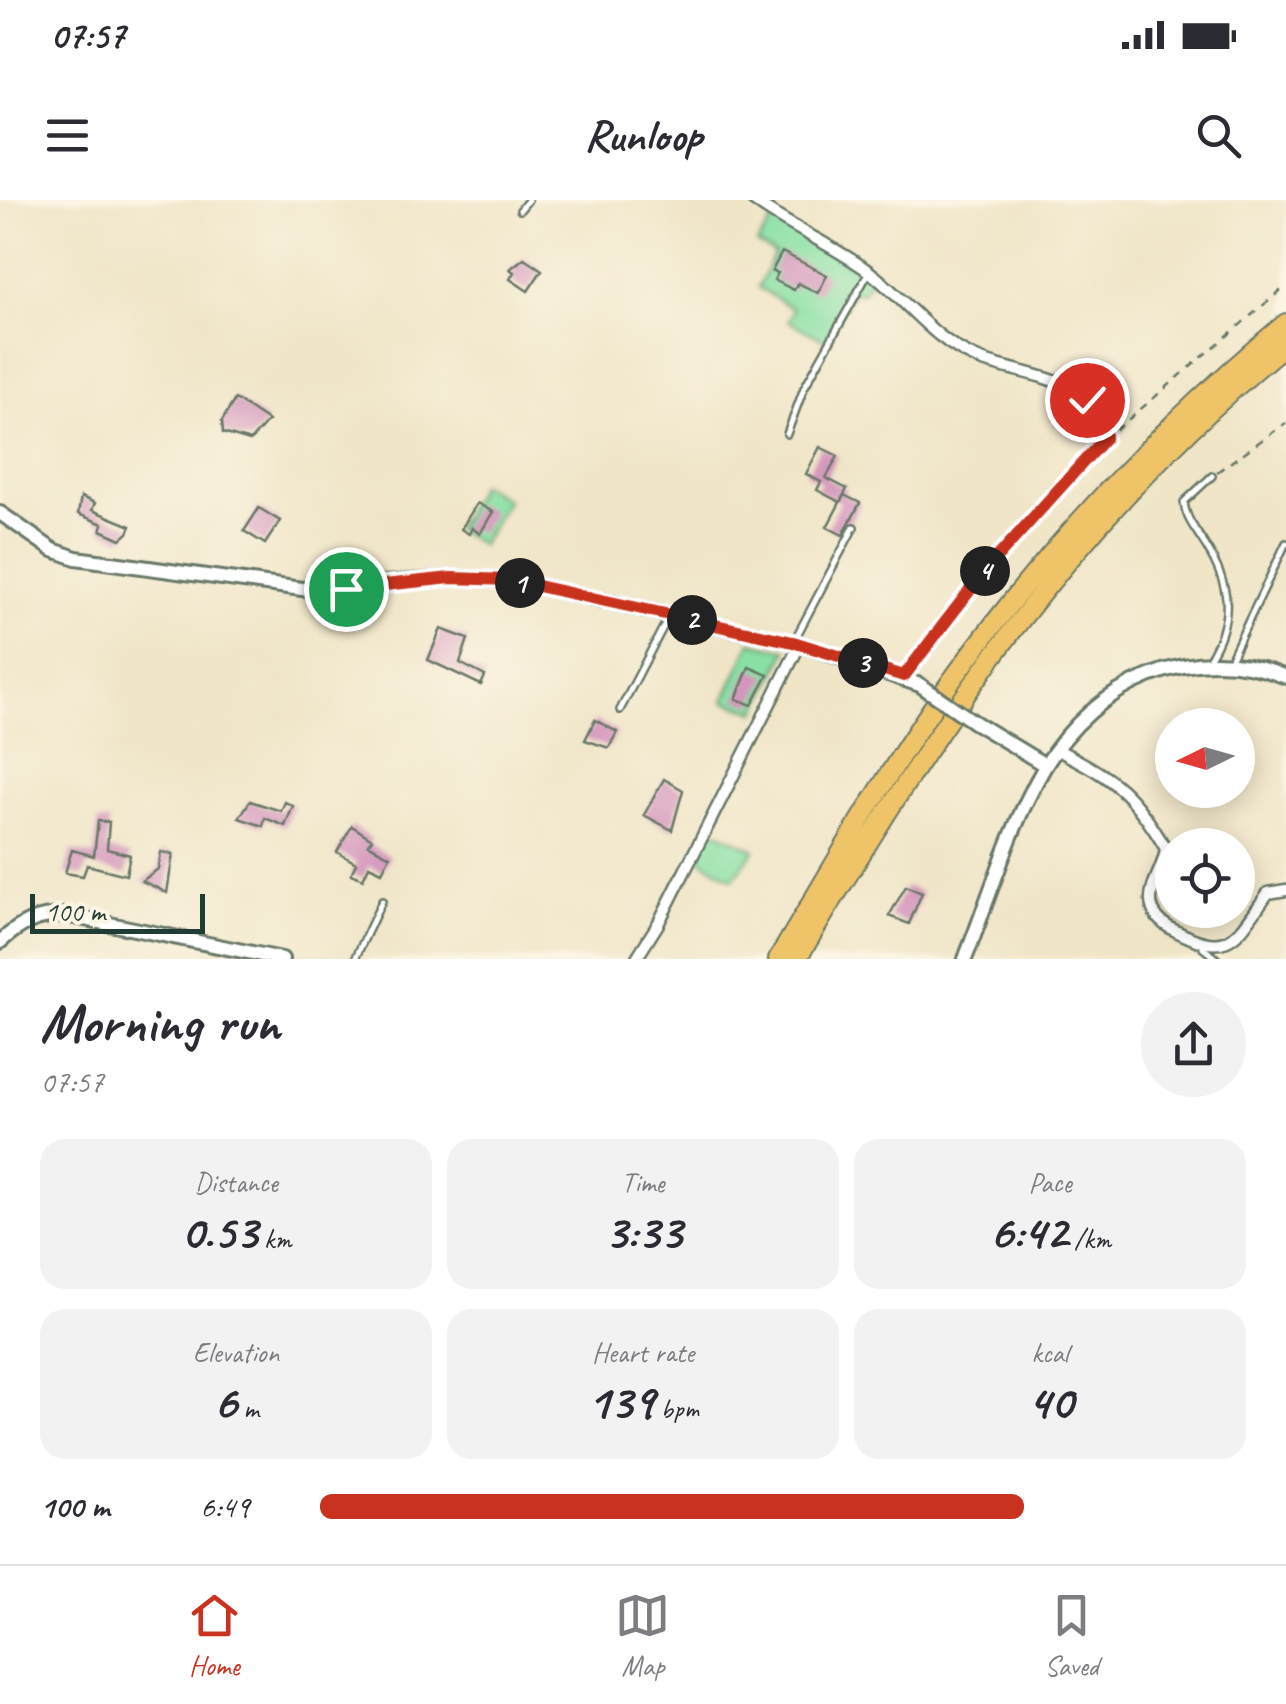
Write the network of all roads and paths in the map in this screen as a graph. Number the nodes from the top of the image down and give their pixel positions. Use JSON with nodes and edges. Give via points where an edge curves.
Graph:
{"nodes":[{"id":1,"x":528,"y":200,"type":"edge"},
{"id":2,"x":753,"y":200,"type":"edge"},
{"id":3,"x":520,"y":210,"type":"dead end"},
{"id":4,"x":869,"y":272,"type":"junction"},
{"id":5,"x":1286,"y":286,"type":"edge"},
{"id":6,"x":1286,"y":323,"type":"edge"},
{"id":7,"x":1286,"y":344,"type":"edge"},
{"id":8,"x":1286,"y":423,"type":"edge"},
{"id":9,"x":786,"y":434,"type":"dead end"},
{"id":10,"x":1106,"y":434,"type":"junction"},
{"id":11,"x":1212,"y":476,"type":"joint"},
{"id":12,"x":0,"y":514,"type":"edge"},
{"id":13,"x":854,"y":528,"type":"dead end"},
{"id":14,"x":1286,"y":544,"type":"edge"},
{"id":15,"x":669,"y":616,"type":"junction"},
{"id":16,"x":797,"y":643,"type":"junction"},
{"id":17,"x":1230,"y":662,"type":"junction"},
{"id":18,"x":1206,"y":663,"type":"junction"},
{"id":19,"x":904,"y":676,"type":"junction"},
{"id":20,"x":1286,"y":677,"type":"edge"},
{"id":21,"x":620,"y":710,"type":"dead end"},
{"id":22,"x":1058,"y":750,"type":"junction"},
{"id":23,"x":1046,"y":766,"type":"junction"},
{"id":24,"x":1286,"y":890,"type":"edge"},
{"id":25,"x":382,"y":902,"type":"dead end"},
{"id":26,"x":0,"y":942,"type":"edge"},
{"id":27,"x":1202,"y":948,"type":"junction"},
{"id":28,"x":282,"y":959,"type":"edge"},
{"id":29,"x":355,"y":959,"type":"edge"},
{"id":30,"x":636,"y":959,"type":"edge"},
{"id":31,"x":778,"y":959,"type":"edge"},
{"id":32,"x":797,"y":959,"type":"edge"},
{"id":33,"x":966,"y":959,"type":"edge"},
{"id":34,"x":1217,"y":959,"type":"edge"}],
"edges":[{"from":1,"to":3,"type":"lane"},
{"from":2,"to":4,"type":"street"},
{"from":4,"to":9,"type":"lane"},
{"from":4,"to":10,"type":"street","via":[[954,346],[1078,392],[1104,419]]},
{"from":5,"to":10,"type":"path"},
{"from":6,"to":31,"type":"highway","via":[[1144,450],[1016,595],[914,736]]},
{"from":7,"to":32,"type":"highway","via":[[1156,462],[1029,604],[940,725]]},
{"from":8,"to":11,"type":"path"},
{"from":10,"to":19,"type":"street","via":[[984,572]]},
{"from":11,"to":18,"type":"lane","via":[[1184,502],[1229,604],[1221,640]]},
{"from":12,"to":15,"type":"street","via":[[76,558],[302,589],[510,580]]},
{"from":13,"to":16,"type":"lane"},
{"from":14,"to":17,"type":"lane"},
{"from":15,"to":16,"type":"street"},
{"from":15,"to":21,"type":"lane"},
{"from":16,"to":19,"type":"street"},
{"from":16,"to":30,"type":"street"},
{"from":17,"to":18,"type":"street"},
{"from":17,"to":20,"type":"street"},
{"from":18,"to":22,"type":"street","via":[[1158,669],[1119,688]]},
{"from":19,"to":23,"type":"street","bridge":true},
{"from":22,"to":23,"type":"street"},
{"from":22,"to":27,"type":"street","via":[[1122,786],[1166,849],[1150,895],[1153,910]]},
{"from":23,"to":33,"type":"street"},
{"from":24,"to":27,"type":"street","via":[[1268,893],[1226,946]]},
{"from":25,"to":29,"type":"lane"},
{"from":26,"to":28,"type":"street","via":[[20,924],[66,914]]},
{"from":27,"to":34,"type":"lane"}]}
